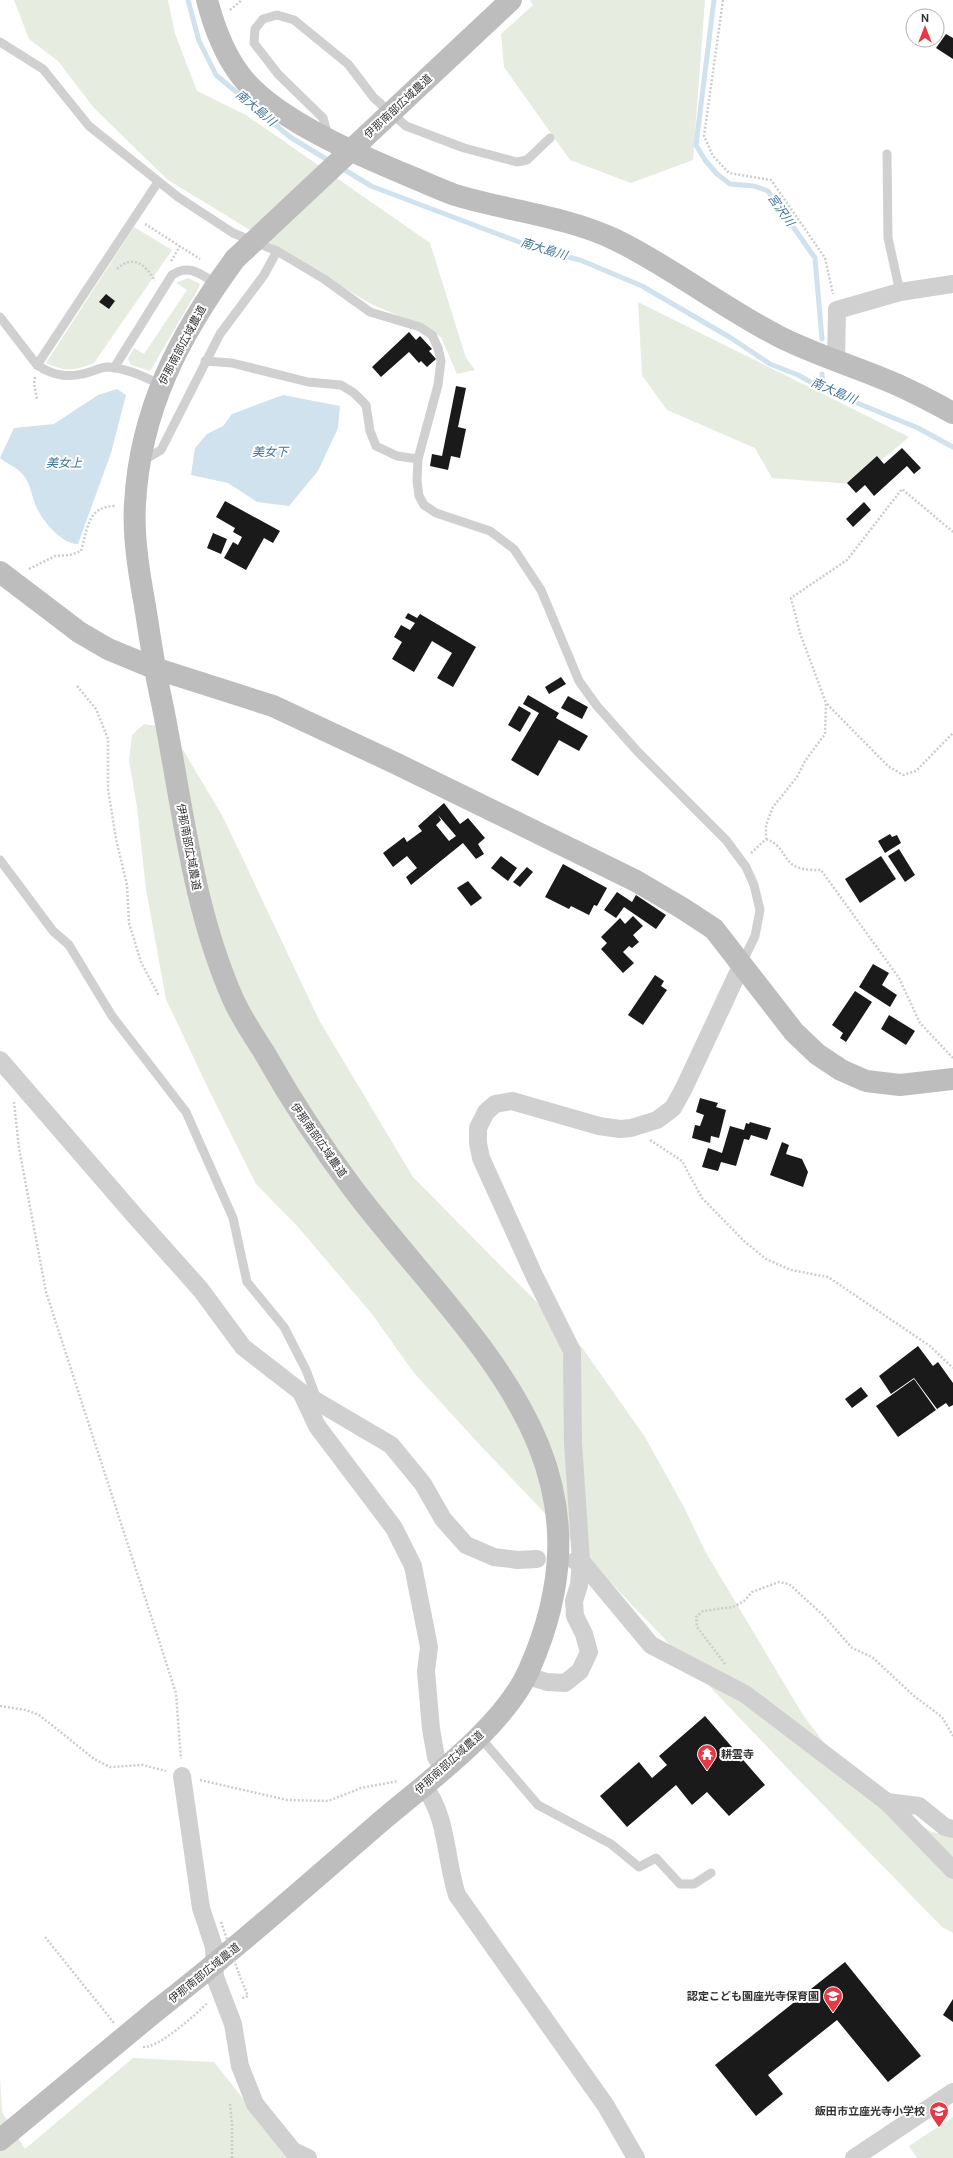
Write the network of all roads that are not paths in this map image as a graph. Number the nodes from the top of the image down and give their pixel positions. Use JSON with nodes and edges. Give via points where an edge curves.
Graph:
{"nodes":[{"id":1,"x":207,"y":0,"type":"edge"},
{"id":2,"x":511,"y":0,"type":"edge"},
{"id":3,"x":0,"y":42,"type":"edge"},
{"id":4,"x":550,"y":138,"type":"dead end"},
{"id":5,"x":329,"y":140,"type":"junction"},
{"id":6,"x":887,"y":154,"type":"dead end"},
{"id":7,"x":158,"y":182,"type":"junction"},
{"id":8,"x":278,"y":251,"type":"junction"},
{"id":9,"x":217,"y":284,"type":"junction"},
{"id":10,"x":953,"y":284,"type":"edge"},
{"id":11,"x":900,"y":292,"type":"junction"},
{"id":12,"x":0,"y":317,"type":"edge"},
{"id":13,"x":205,"y":361,"type":"junction"},
{"id":14,"x":836,"y":362,"type":"junction"},
{"id":15,"x":37,"y":365,"type":"junction"},
{"id":16,"x":114,"y":368,"type":"junction"},
{"id":17,"x":160,"y":384,"type":"junction"},
{"id":18,"x":953,"y":413,"type":"edge"},
{"id":19,"x":418,"y":459,"type":"junction"},
{"id":20,"x":139,"y":463,"type":"junction"},
{"id":21,"x":0,"y":572,"type":"edge"},
{"id":22,"x":154,"y":668,"type":"junction"},
{"id":23,"x":0,"y":860,"type":"edge"},
{"id":24,"x":742,"y":964,"type":"junction"},
{"id":25,"x":0,"y":1060,"type":"edge"},
{"id":26,"x":953,"y":1079,"type":"edge"},
{"id":27,"x":301,"y":1392,"type":"junction"},
{"id":28,"x":318,"y":1402,"type":"junction"},
{"id":29,"x":537,"y":1559,"type":"dead end"},
{"id":30,"x":577,"y":1561,"type":"junction"},
{"id":31,"x":527,"y":1676,"type":"junction"},
{"id":32,"x":480,"y":1737,"type":"junction"},
{"id":33,"x":443,"y":1768,"type":"junction"},
{"id":34,"x":182,"y":1776,"type":"road end"},
{"id":35,"x":423,"y":1786,"type":"junction"},
{"id":36,"x":887,"y":1802,"type":"junction"},
{"id":37,"x":953,"y":1829,"type":"edge"},
{"id":38,"x":953,"y":1870,"type":"edge"},
{"id":39,"x":711,"y":1873,"type":"dead end"},
{"id":40,"x":214,"y":1966,"type":"junction"},
{"id":41,"x":953,"y":2092,"type":"edge"},
{"id":42,"x":0,"y":2140,"type":"edge"},
{"id":43,"x":308,"y":2158,"type":"edge"},
{"id":44,"x":636,"y":2158,"type":"edge"},
{"id":45,"x":854,"y":2158,"type":"edge"}],
"edges":[{"from":1,"to":5,"type":"street","via":[[228,58],[242,77],[260,95]]},
{"from":2,"to":9,"type":"street","name":"伊那南部広域農道","bridge":true,"via":[[236,259]]},
{"from":3,"to":7,"type":"lane","via":[[43,69],[89,126]]},
{"from":4,"to":5,"type":"lane","via":[[527,160],[517,162],[464,148],[406,126],[374,98],[348,64],[294,20],[277,15],[263,19],[256,30],[254,43],[278,74],[324,118]]},
{"from":5,"to":14,"type":"street","via":[[383,166],[454,195],[571,224],[615,240],[753,322]]},
{"from":6,"to":11,"type":"lane","via":[[888,238]]},
{"from":7,"to":8,"type":"lane","via":[[233,233]]},
{"from":7,"to":15,"type":"lane"},
{"from":8,"to":13,"type":"lane","via":[[264,275],[220,334]]},
{"from":8,"to":19,"type":"lane","via":[[324,279],[370,312],[420,327],[432,335],[441,361],[438,385]]},
{"from":9,"to":16,"type":"lane","via":[[187,269],[179,270],[172,275]]},
{"from":9,"to":17,"type":"street","name":"伊那南部広域農道","via":[[186,334]]},
{"from":10,"to":11,"type":"street"},
{"from":11,"to":14,"type":"street","via":[[837,310]]},
{"from":12,"to":15,"type":"lane"},
{"from":13,"to":19,"type":"lane","via":[[232,363],[308,382],[342,386],[366,405],[370,431],[376,446],[397,456]]},
{"from":13,"to":20,"type":"lane","via":[[161,450]]},
{"from":14,"to":18,"type":"street","via":[[886,380]]},
{"from":15,"to":16,"type":"lane","via":[[48,372],[63,376],[76,376],[106,367]]},
{"from":16,"to":17,"type":"lane"},
{"from":17,"to":20,"type":"street","name":"伊那南部広域農道"},
{"from":19,"to":24,"type":"lane","via":[[417,481],[419,496],[424,505],[436,513],[490,531],[514,550],[541,590],[579,680],[596,706],[726,840],[742,861],[754,885],[760,910],[755,936]]},
{"from":20,"to":22,"type":"street","name":"伊那南部広域農道","via":[[134,508],[138,565]]},
{"from":21,"to":22,"type":"street","via":[[78,632],[108,649]]},
{"from":22,"to":24,"type":"street","via":[[272,706],[636,881],[714,929]]},
{"from":22,"to":31,"type":"street","name":"伊那南部広域農道","via":[[191,862],[208,931],[234,1001],[297,1110],[355,1191],[505,1380],[530,1423],[546,1464],[558,1517],[560,1540],[557,1574],[550,1615]]},
{"from":23,"to":28,"type":"lane","via":[[53,931],[69,945],[112,1016],[186,1112],[233,1218],[247,1282],[284,1328],[306,1370]]},
{"from":24,"to":26,"type":"street","via":[[794,1032],[818,1054],[841,1070],[866,1081],[900,1085]]},
{"from":24,"to":30,"type":"street","via":[[684,1088],[673,1108],[657,1120],[631,1128],[599,1126],[512,1101],[495,1104],[486,1112],[478,1128],[481,1158],[572,1351]]},
{"from":25,"to":27,"type":"street","via":[[201,1290],[243,1347]]},
{"from":27,"to":28,"type":"street"},
{"from":27,"to":33,"type":"street","via":[[317,1426],[394,1528],[413,1566],[429,1647],[426,1671],[431,1729],[436,1757]]},
{"from":28,"to":29,"type":"street","via":[[391,1444],[423,1484],[443,1519],[466,1544],[494,1557]]},
{"from":30,"to":31,"type":"street","via":[[579,1585],[574,1601],[575,1616],[589,1652],[580,1671],[565,1683],[547,1682]]},
{"from":30,"to":36,"type":"street","via":[[651,1645],[745,1694]]},
{"from":31,"to":32,"type":"street","name":"伊那南部広域農道"},
{"from":32,"to":33,"type":"street","name":"伊那南部広域農道"},
{"from":32,"to":39,"type":"lane","via":[[538,1805],[611,1844],[639,1867],[656,1858],[680,1884],[694,1884]]},
{"from":33,"to":35,"type":"street","name":"伊那南部広域農道"},
{"from":34,"to":40,"type":"street","via":[[197,1886],[201,1908],[214,1947]]},
{"from":35,"to":40,"type":"street","name":"伊那南部広域農道"},
{"from":35,"to":44,"type":"street","via":[[433,1798],[440,1816],[450,1873],[457,1895],[606,2106]]},
{"from":36,"to":37,"type":"street","via":[[919,1806],[946,1827]]},
{"from":36,"to":38,"type":"street"},
{"from":40,"to":42,"type":"street","name":"伊那南部広域農道","bridge":true},
{"from":40,"to":43,"type":"street","via":[[233,2024],[240,2066],[255,2104],[293,2151]]},
{"from":41,"to":45,"type":"street"}]}
